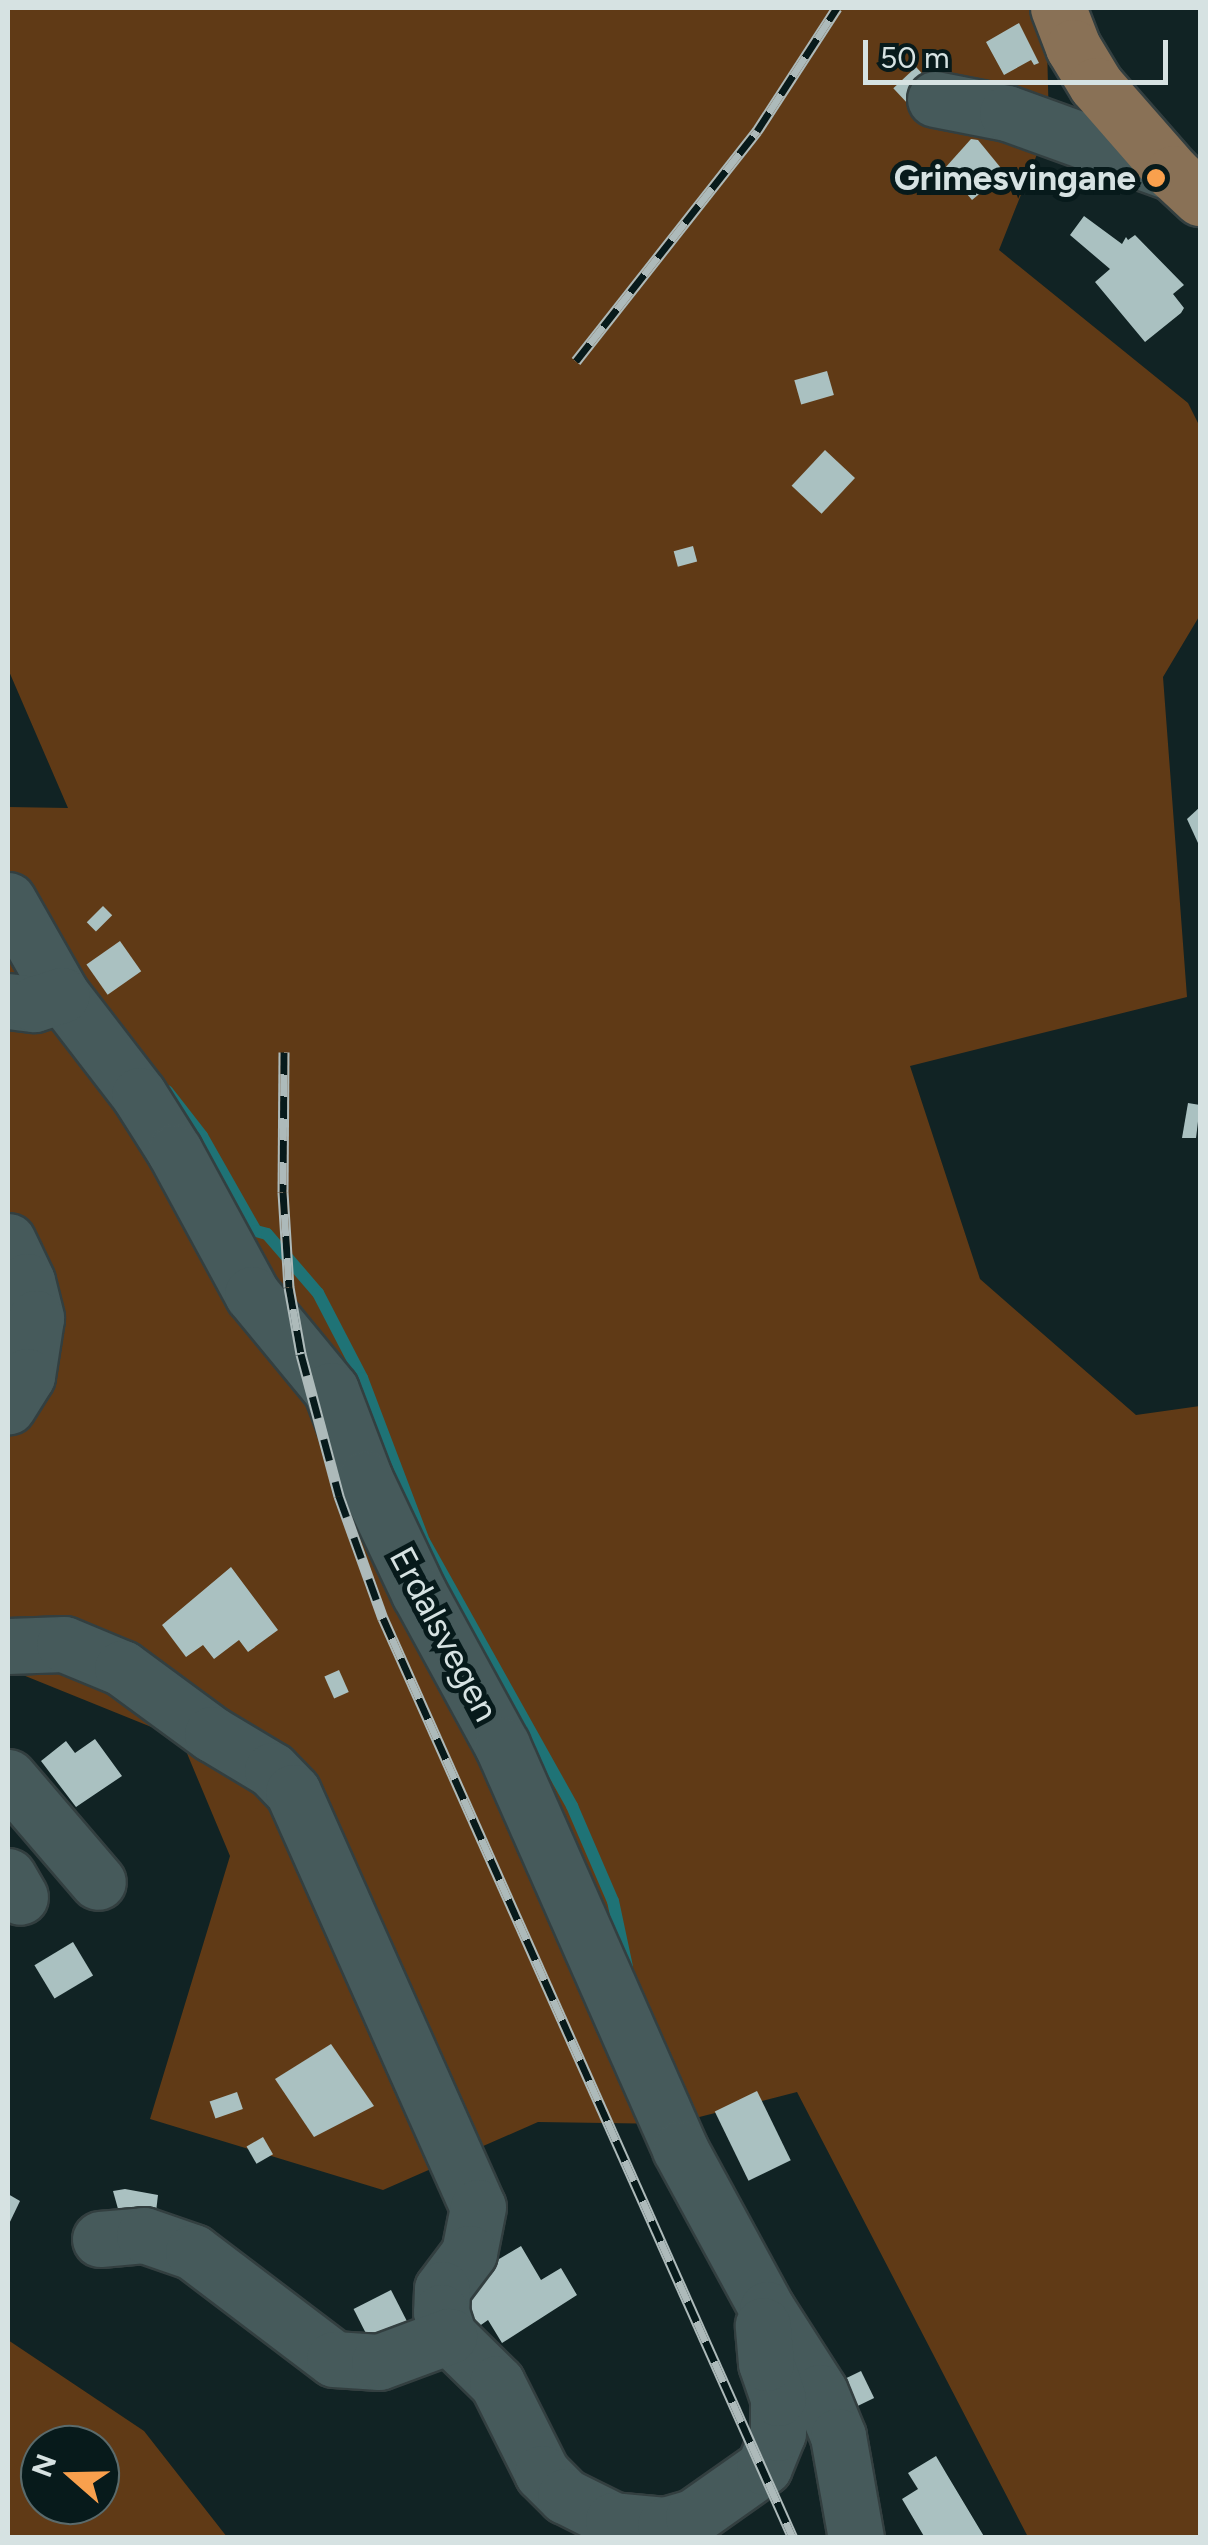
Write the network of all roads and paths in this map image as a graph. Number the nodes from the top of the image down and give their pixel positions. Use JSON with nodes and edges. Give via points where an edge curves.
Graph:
{"nodes":[{"id":1,"x":1058,"y":8,"type":"edge"},
{"id":2,"x":935,"y":99,"type":"dead end"},
{"id":3,"x":1187,"y":186,"type":"edge"},
{"id":4,"x":8,"y":900,"type":"edge"},
{"id":5,"x":62,"y":995,"type":"junction"},
{"id":6,"x":8,"y":1001,"type":"edge"},
{"id":7,"x":8,"y":1241,"type":"edge"},
{"id":8,"x":8,"y":1406,"type":"edge"},
{"id":9,"x":8,"y":1646,"type":"edge"},
{"id":10,"x":8,"y":1777,"type":"edge"},
{"id":11,"x":98,"y":1882,"type":"dead end"},
{"id":12,"x":100,"y":2239,"type":"dead end"},
{"id":13,"x":767,"y":2309,"type":"junction"},
{"id":14,"x":449,"y":2336,"type":"junction"},
{"id":15,"x":856,"y":2538,"type":"edge"}],
"edges":[{"from":1,"to":3,"type":"main road","via":[[1096,85]]},
{"from":2,"to":3,"type":"street","via":[[1006,114]]},
{"from":4,"to":5,"type":"street","name":"Erdalsvegen"},
{"from":5,"to":6,"type":"street","via":[[34,1004]]},
{"from":5,"to":13,"type":"street","name":"Erdalsvegen","via":[[139,1095],[252,1294],[331,1390],[364,1479],[502,1745],[680,2149]]},
{"from":7,"to":8,"type":"street","via":[[36,1318],[26,1376]]},
{"from":9,"to":14,"type":"street","via":[[64,1644],[122,1668],[272,1770],[293,1792],[478,2207],[469,2253],[442,2289],[440,2312]]},
{"from":10,"to":11,"type":"street"},
{"from":12,"to":14,"type":"street","via":[[144,2236],[193,2252],[334,2360],[380,2362]]},
{"from":13,"to":14,"type":"street","name":"Erdalsvegen","via":[[761,2335],[778,2398],[778,2433],[764,2467],[694,2518],[665,2525],[614,2520],[565,2496],[542,2472],[496,2383]]},
{"from":13,"to":15,"type":"street","name":"Erdalsvegen","via":[[820,2392],[838,2436]]}]}
